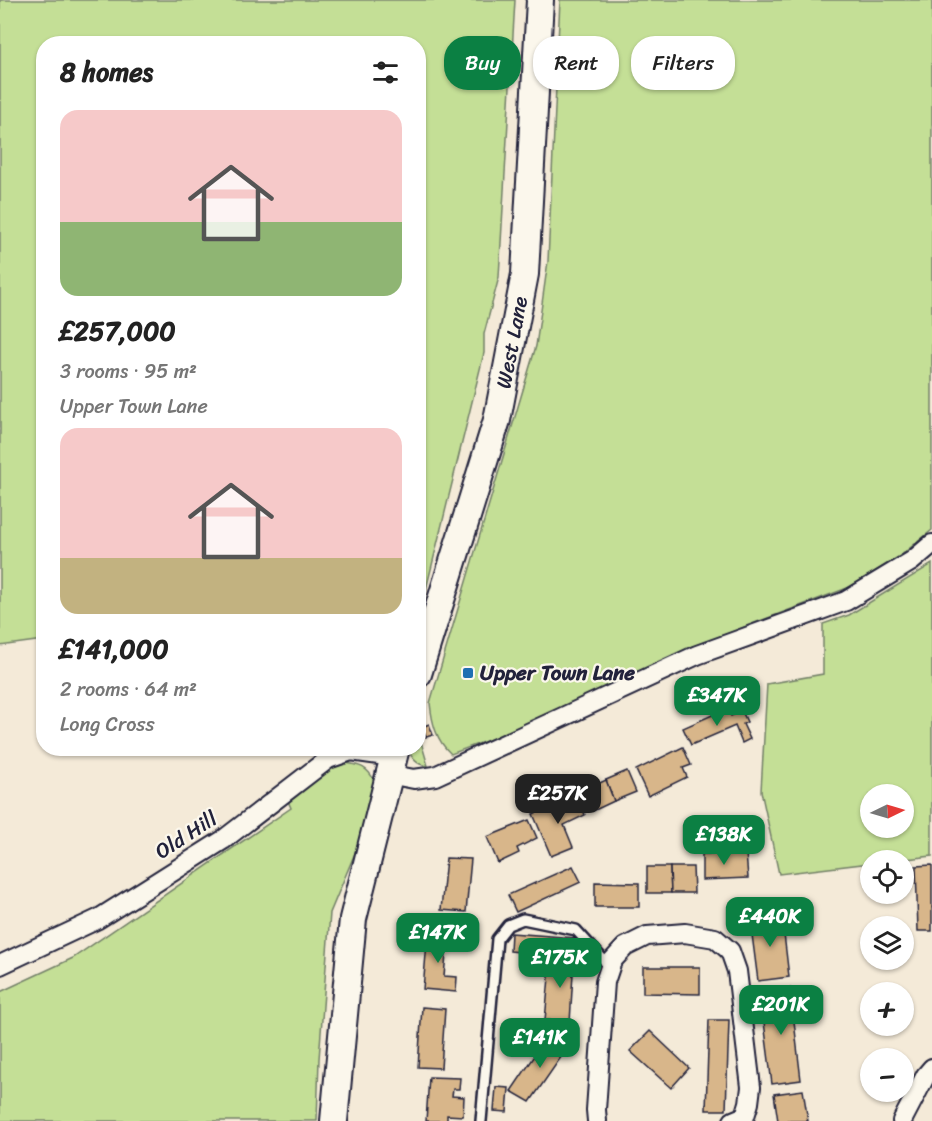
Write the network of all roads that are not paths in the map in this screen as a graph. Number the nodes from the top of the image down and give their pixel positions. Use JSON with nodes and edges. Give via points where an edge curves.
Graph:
{"nodes":[{"id":1,"x":540,"y":0,"type":"edge"},
{"id":2,"x":932,"y":544,"type":"edge"},
{"id":3,"x":426,"y":648,"type":"edge"},
{"id":4,"x":337,"y":756,"type":"edge"},
{"id":5,"x":374,"y":756,"type":"edge"},
{"id":6,"x":392,"y":760,"type":"edge"},
{"id":7,"x":0,"y":965,"type":"edge"},
{"id":8,"x":610,"y":967,"type":"junction"},
{"id":9,"x":932,"y":1068,"type":"edge"},
{"id":10,"x":334,"y":1121,"type":"edge"},
{"id":11,"x":481,"y":1121,"type":"edge"},
{"id":12,"x":597,"y":1121,"type":"edge"},
{"id":13,"x":733,"y":1121,"type":"edge"},
{"id":14,"x":902,"y":1121,"type":"edge"}],
"edges":[{"from":1,"to":3,"type":"street","name":"West Lane","via":[[525,274],[497,420]]},
{"from":2,"to":6,"type":"street","via":[[912,561],[846,601],[697,655],[435,776],[414,779]]},
{"from":4,"to":7,"type":"street","name":"Old Hill","via":[[223,840],[98,919]]},
{"from":5,"to":6,"type":"street","name":"Old Hill"},
{"from":6,"to":10,"type":"street","via":[[353,919]]},
{"from":8,"to":11,"type":"lane","via":[[576,930],[524,919],[508,925],[497,939]]},
{"from":8,"to":12,"type":"street","via":[[605,982]]},
{"from":8,"to":13,"type":"street","via":[[625,947],[647,936],[684,933],[715,938],[730,951],[737,971],[751,1087],[745,1116]]},
{"from":9,"to":14,"type":"street"}]}
